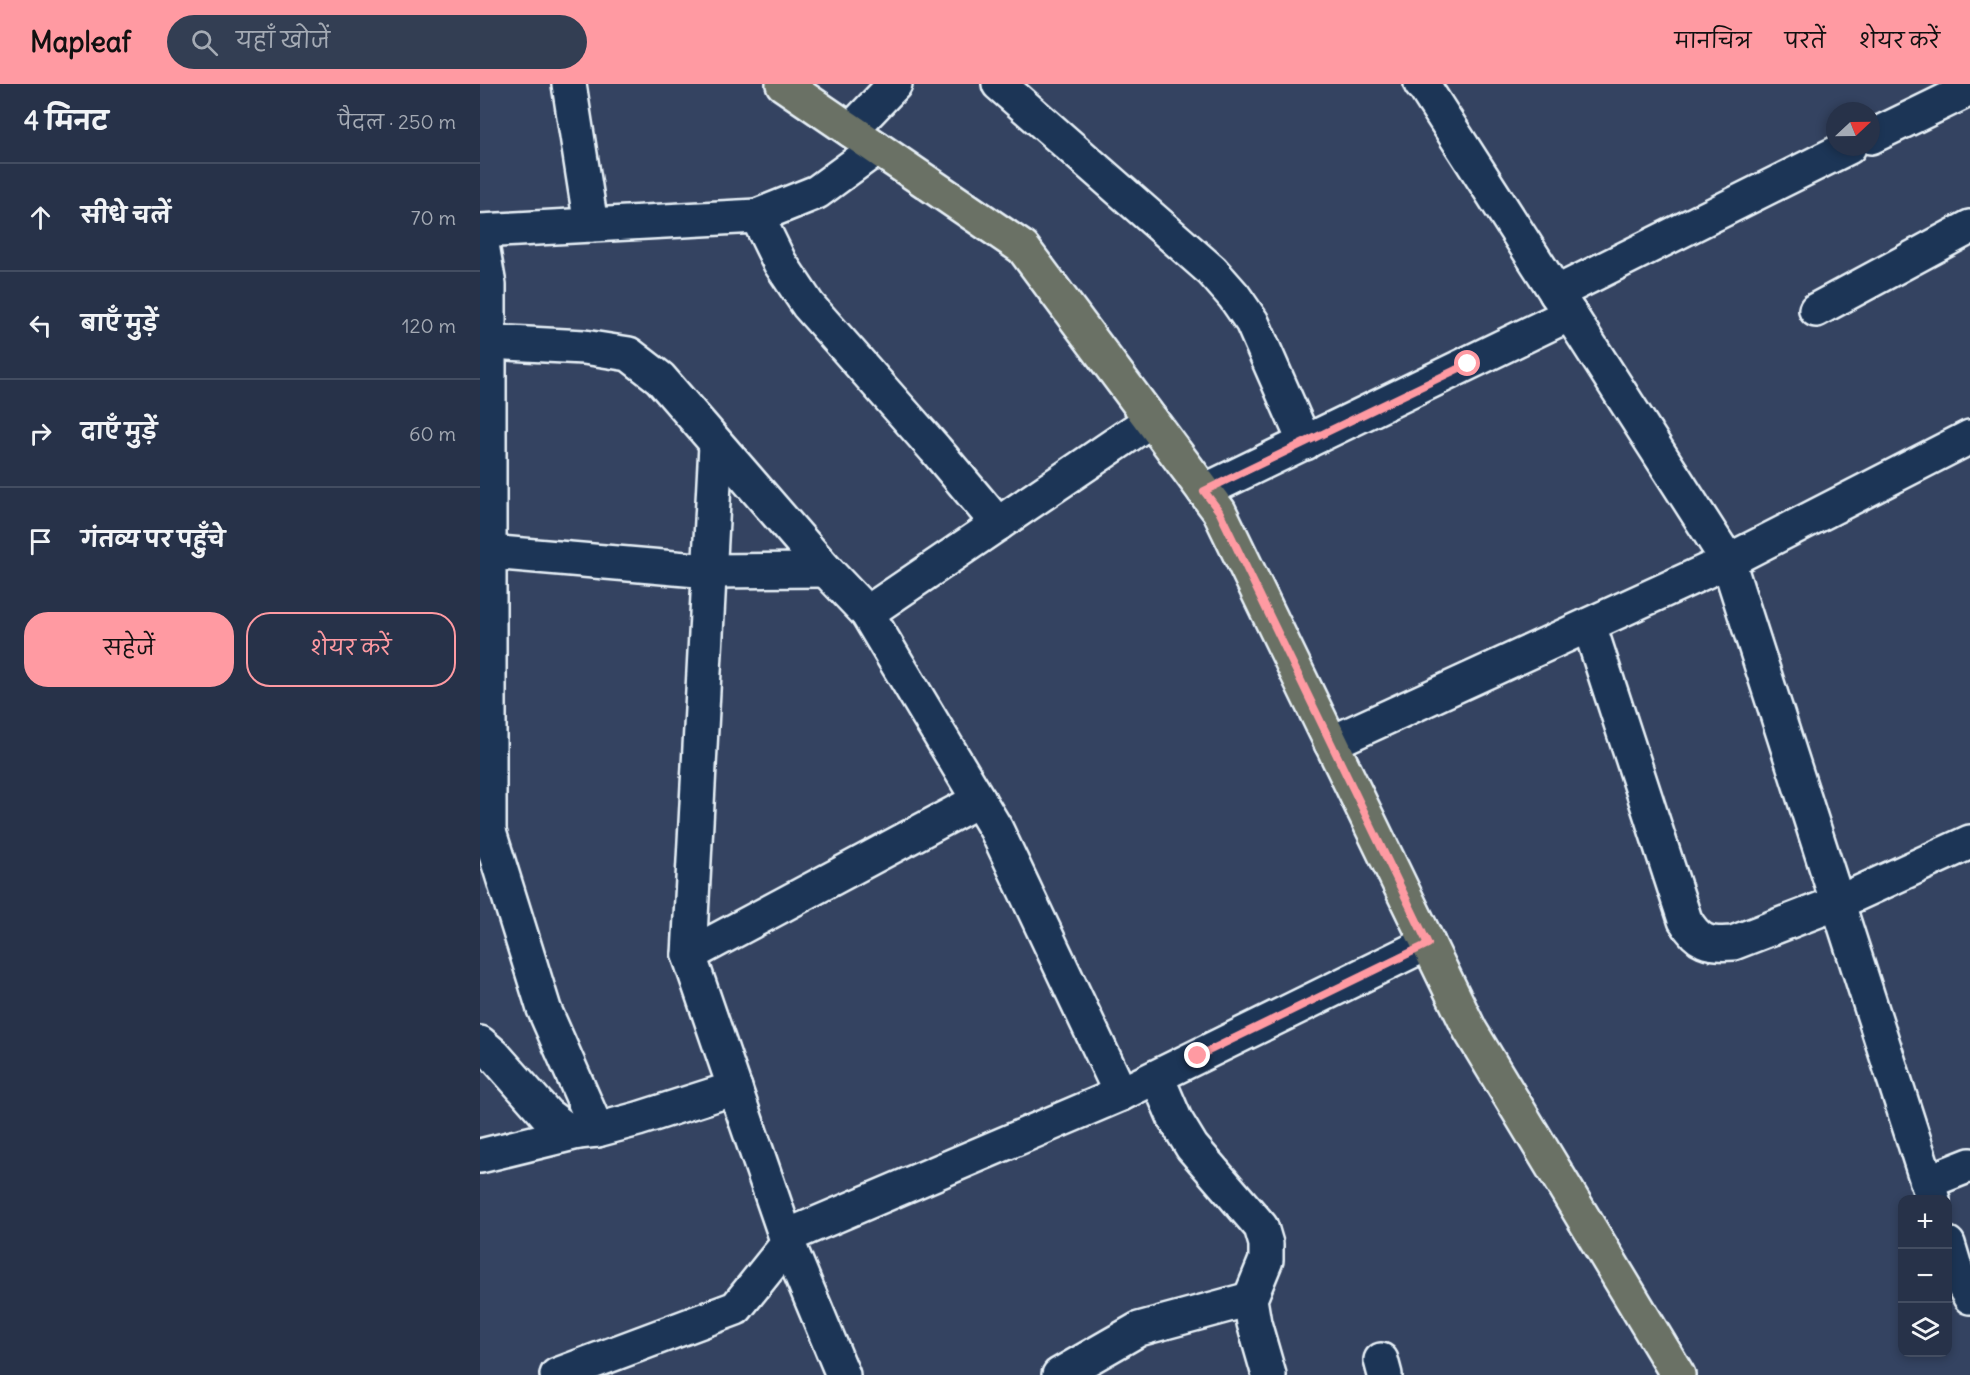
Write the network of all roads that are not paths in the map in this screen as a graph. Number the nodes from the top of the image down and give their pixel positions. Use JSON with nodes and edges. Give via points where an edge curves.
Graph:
{"nodes":[{"id":1,"x":569,"y":84,"type":"edge"},
{"id":2,"x":783,"y":84,"type":"edge"},
{"id":3,"x":895,"y":84,"type":"edge"},
{"id":4,"x":999,"y":84,"type":"edge"},
{"id":5,"x":1426,"y":85,"type":"edge"},
{"id":6,"x":1970,"y":89,"type":"edge"},
{"id":7,"x":1880,"y":133,"type":"edge"},
{"id":8,"x":864,"y":139,"type":"junction"},
{"id":9,"x":1833,"y":156,"type":"edge"},
{"id":10,"x":757,"y":216,"type":"junction"},
{"id":11,"x":591,"y":225,"type":"junction"},
{"id":12,"x":1970,"y":227,"type":"edge"},
{"id":13,"x":480,"y":232,"type":"edge"},
{"id":14,"x":1563,"y":304,"type":"junction"},
{"id":15,"x":1816,"y":310,"type":"dead end"},
{"id":16,"x":489,"y":342,"type":"junction"},
{"id":17,"x":1151,"y":420,"type":"junction"},
{"id":18,"x":484,"y":423,"type":"edge"},
{"id":19,"x":1970,"y":436,"type":"edge"},
{"id":20,"x":1305,"y":442,"type":"junction"},
{"id":21,"x":716,"y":445,"type":"junction"},
{"id":22,"x":1204,"y":491,"type":"junction"},
{"id":23,"x":998,"y":524,"type":"junction"},
{"id":24,"x":489,"y":552,"type":"junction"},
{"id":25,"x":1728,"y":561,"type":"junction"},
{"id":26,"x":826,"y":570,"type":"junction"},
{"id":27,"x":709,"y":571,"type":"junction"},
{"id":28,"x":867,"y":613,"type":"junction"},
{"id":29,"x":1588,"y":625,"type":"junction"},
{"id":30,"x":484,"y":686,"type":"edge"},
{"id":31,"x":1331,"y":743,"type":"junction"},
{"id":32,"x":979,"y":800,"type":"junction"},
{"id":33,"x":484,"y":833,"type":"edge"},
{"id":34,"x":1970,"y":842,"type":"edge"},
{"id":35,"x":1837,"y":903,"type":"junction"},
{"id":36,"x":1428,"y":944,"type":"junction"},
{"id":37,"x":689,"y":954,"type":"junction"},
{"id":38,"x":480,"y":1043,"type":"edge"},
{"id":39,"x":1157,"y":1077,"type":"junction"},
{"id":40,"x":735,"y":1088,"type":"junction"},
{"id":41,"x":1121,"y":1094,"type":"junction"},
{"id":42,"x":587,"y":1131,"type":"junction"},
{"id":43,"x":480,"y":1156,"type":"edge"},
{"id":44,"x":1970,"y":1166,"type":"edge"},
{"id":45,"x":1930,"y":1191,"type":"edge"},
{"id":46,"x":788,"y":1243,"type":"junction"},
{"id":47,"x":1949,"y":1249,"type":"edge"},
{"id":48,"x":1970,"y":1297,"type":"edge"},
{"id":49,"x":1251,"y":1309,"type":"junction"},
{"id":50,"x":557,"y":1375,"type":"edge"},
{"id":51,"x":843,"y":1375,"type":"edge"},
{"id":52,"x":1059,"y":1375,"type":"edge"},
{"id":53,"x":1269,"y":1375,"type":"edge"},
{"id":54,"x":1678,"y":1375,"type":"edge"}],
"edges":[{"from":1,"to":11,"type":"street"},
{"from":2,"to":8,"type":"main road"},
{"from":3,"to":8,"type":"street"},
{"from":4,"to":20,"type":"street","via":[[1212,272],[1234,296],[1252,322]]},
{"from":5,"to":14,"type":"street"},
{"from":6,"to":7,"type":"street"},
{"from":8,"to":10,"type":"street","via":[[817,192]]},
{"from":8,"to":17,"type":"main road","via":[[1023,248]]},
{"from":9,"to":14,"type":"street"},
{"from":10,"to":11,"type":"street"},
{"from":10,"to":23,"type":"street","via":[[780,263],[808,305]]},
{"from":11,"to":13,"type":"street"},
{"from":12,"to":15,"type":"street"},
{"from":13,"to":16,"type":"street","via":[[489,285]]},
{"from":14,"to":20,"type":"street"},
{"from":14,"to":25,"type":"street"},
{"from":16,"to":18,"type":"street"},
{"from":16,"to":21,"type":"street","via":[[584,347],[629,354],[660,378]]},
{"from":17,"to":22,"type":"main road"},
{"from":17,"to":23,"type":"street"},
{"from":18,"to":24,"type":"street"},
{"from":19,"to":25,"type":"street"},
{"from":20,"to":22,"type":"street"},
{"from":21,"to":26,"type":"street"},
{"from":21,"to":27,"type":"street"},
{"from":22,"to":31,"type":"main road","via":[[1219,511]]},
{"from":23,"to":28,"type":"street"},
{"from":24,"to":27,"type":"street"},
{"from":24,"to":30,"type":"street"},
{"from":25,"to":29,"type":"street"},
{"from":25,"to":35,"type":"street"},
{"from":26,"to":27,"type":"street"},
{"from":26,"to":28,"type":"street"},
{"from":27,"to":37,"type":"street"},
{"from":28,"to":32,"type":"street"},
{"from":29,"to":31,"type":"street"},
{"from":29,"to":35,"type":"street","via":[[1685,920],[1694,934],[1706,942],[1733,943]]},
{"from":30,"to":33,"type":"street"},
{"from":31,"to":36,"type":"main road"},
{"from":32,"to":37,"type":"street"},
{"from":32,"to":41,"type":"street"},
{"from":33,"to":42,"type":"street"},
{"from":34,"to":35,"type":"street"},
{"from":35,"to":45,"type":"street"},
{"from":36,"to":39,"type":"street"},
{"from":36,"to":54,"type":"main road","via":[[1470,1030]]},
{"from":37,"to":40,"type":"street"},
{"from":38,"to":42,"type":"street","via":[[547,1115],[563,1127]]},
{"from":39,"to":41,"type":"street"},
{"from":39,"to":49,"type":"street","via":[[1191,1147],[1261,1227],[1266,1260]]},
{"from":40,"to":42,"type":"street"},
{"from":40,"to":46,"type":"street"},
{"from":41,"to":46,"type":"street","via":[[797,1232]]},
{"from":42,"to":43,"type":"street"},
{"from":44,"to":45,"type":"street"},
{"from":46,"to":50,"type":"street","via":[[736,1308]]},
{"from":46,"to":51,"type":"street"},
{"from":47,"to":48,"type":"street"},
{"from":49,"to":52,"type":"street","via":[[1139,1329]]},
{"from":49,"to":53,"type":"street"}]}
